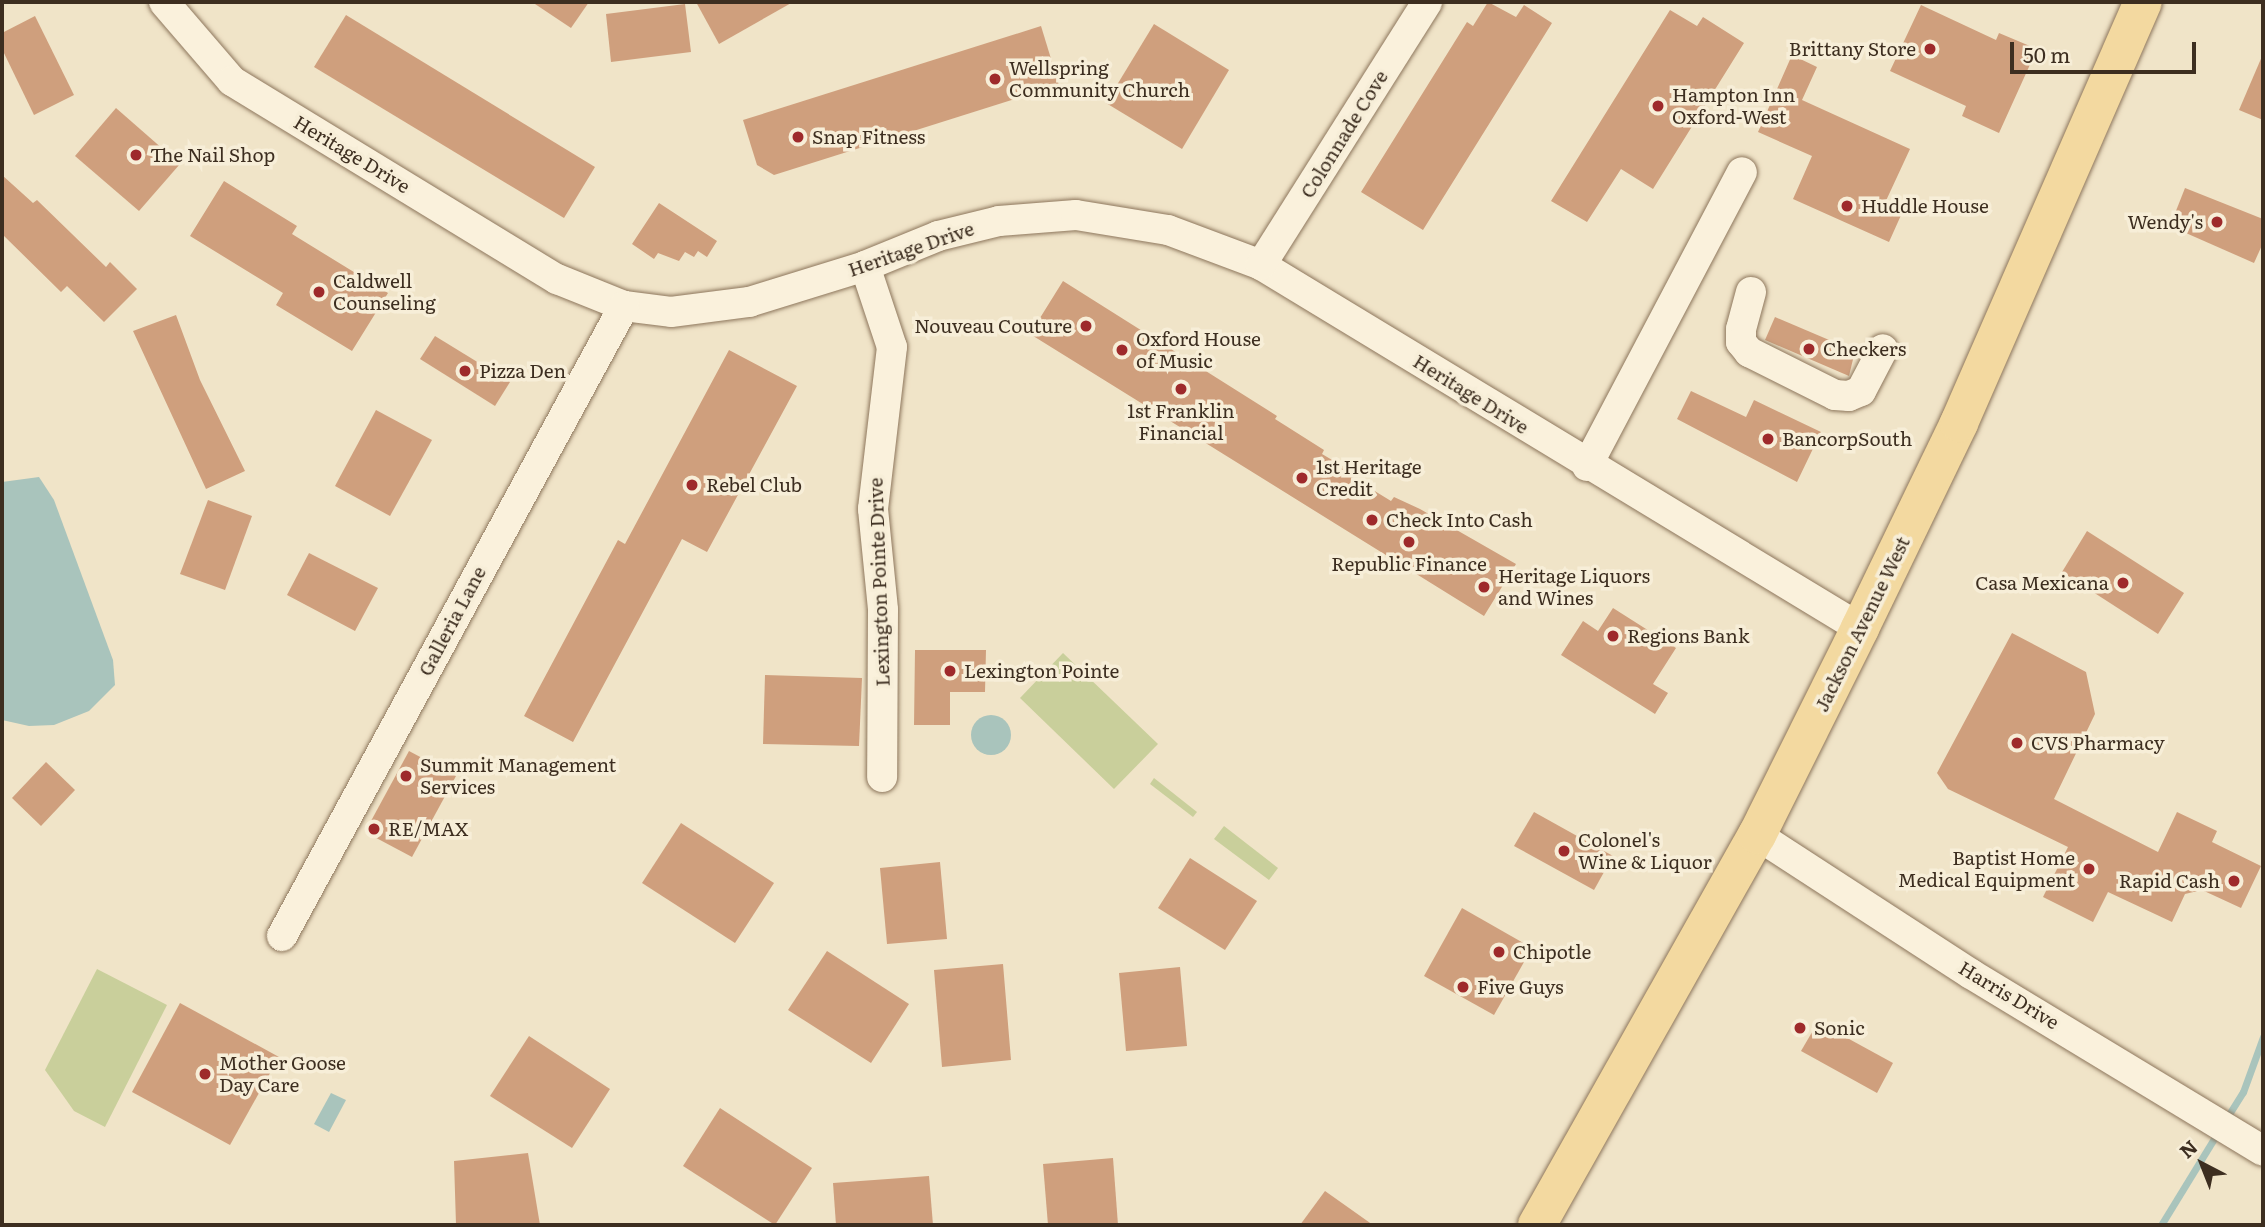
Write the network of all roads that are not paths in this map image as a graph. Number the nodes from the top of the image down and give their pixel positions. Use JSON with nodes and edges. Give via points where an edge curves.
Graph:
{"nodes":[{"id":1,"x":164,"y":2,"type":"edge"},
{"id":2,"x":1427,"y":2,"type":"edge"},
{"id":3,"x":2143,"y":2,"type":"edge"},
{"id":4,"x":1742,"y":172,"type":"dead end"},
{"id":5,"x":1261,"y":265,"type":"junction"},
{"id":6,"x":865,"y":266,"type":"junction"},
{"id":7,"x":1751,"y":292,"type":"dead end"},
{"id":8,"x":624,"y":306,"type":"junction"},
{"id":9,"x":1883,"y":349,"type":"dead end"},
{"id":10,"x":1587,"y":466,"type":"junction"},
{"id":11,"x":1860,"y":628,"type":"junction"},
{"id":12,"x":882,"y":777,"type":"dead end"},
{"id":13,"x":1757,"y":835,"type":"junction"},
{"id":14,"x":282,"y":936,"type":"dead end"},
{"id":15,"x":2252,"y":1144,"type":"edge"},
{"id":16,"x":1537,"y":1225,"type":"edge"}],
"edges":[{"from":1,"to":8,"type":"street","name":"Heritage Drive","via":[[232,81],[557,279]]},
{"from":2,"to":5,"type":"street","name":"Colonnade Cove"},
{"from":3,"to":11,"type":"main road","name":"Jackson Avenue West","via":[[1959,423]]},
{"from":4,"to":10,"type":"street"},
{"from":5,"to":6,"type":"street","name":"Heritage Drive","via":[[1168,230],[1076,215],[999,221],[938,236]]},
{"from":5,"to":10,"type":"street","name":"Heritage Drive"},
{"from":6,"to":8,"type":"street","name":"Heritage Drive","via":[[713,310],[671,312]]},
{"from":6,"to":12,"type":"street","name":"Lexington Pointe Drive","via":[[892,346],[873,509],[883,610]]},
{"from":7,"to":9,"type":"street","via":[[1741,342],[1749,352],[1835,395],[1861,391]]},
{"from":8,"to":14,"type":"street","name":"Galleria Lane"},
{"from":10,"to":11,"type":"street","name":"Heritage Drive"},
{"from":11,"to":13,"type":"main road","name":"Jackson Avenue West"},
{"from":13,"to":15,"type":"street","name":"Harris Drive","via":[[1971,974]]},
{"from":13,"to":16,"type":"main road","name":"Jackson Avenue West"}]}
